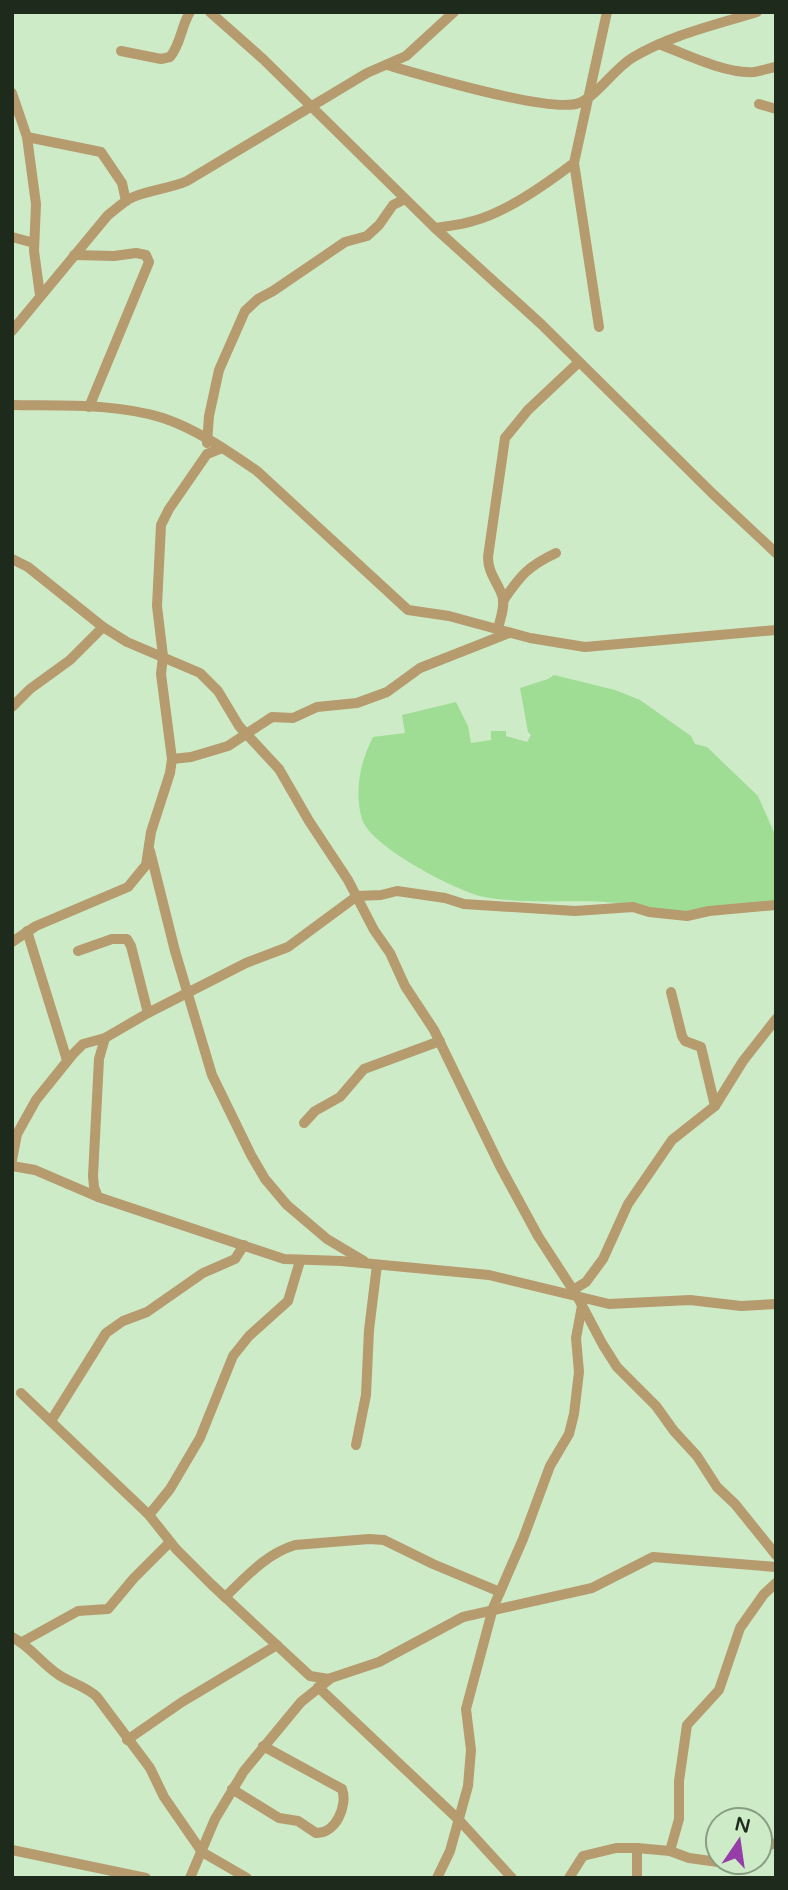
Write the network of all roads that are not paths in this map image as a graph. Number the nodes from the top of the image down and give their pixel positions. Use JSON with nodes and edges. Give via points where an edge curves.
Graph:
{"nodes":[{"id":1,"x":190,"y":12,"type":"edge"},
{"id":2,"x":210,"y":12,"type":"edge"},
{"id":3,"x":454,"y":12,"type":"edge"},
{"id":4,"x":607,"y":12,"type":"edge"},
{"id":5,"x":757,"y":12,"type":"edge"},
{"id":6,"x":659,"y":44,"type":"junction"},
{"id":7,"x":121,"y":51,"type":"dead end"},
{"id":8,"x":387,"y":65,"type":"junction"},
{"id":9,"x":776,"y":67,"type":"edge"},
{"id":10,"x":12,"y":93,"type":"edge"},
{"id":11,"x":587,"y":98,"type":"junction"},
{"id":12,"x":759,"y":104,"type":"dead end"},
{"id":13,"x":312,"y":106,"type":"junction"},
{"id":14,"x":776,"y":109,"type":"edge"},
{"id":15,"x":27,"y":137,"type":"junction"},
{"id":16,"x":574,"y":163,"type":"junction"},
{"id":17,"x":122,"y":183,"type":"junction"},
{"id":18,"x":150,"y":193,"type":"junction"},
{"id":19,"x":405,"y":199,"type":"junction"},
{"id":20,"x":125,"y":201,"type":"junction"},
{"id":21,"x":435,"y":228,"type":"junction"},
{"id":22,"x":12,"y":237,"type":"edge"},
{"id":23,"x":34,"y":243,"type":"junction"},
{"id":24,"x":74,"y":255,"type":"junction"},
{"id":25,"x":40,"y":295,"type":"junction"},
{"id":26,"x":599,"y":327,"type":"dead end"},
{"id":27,"x":12,"y":331,"type":"edge"},
{"id":28,"x":579,"y":362,"type":"junction"},
{"id":29,"x":12,"y":405,"type":"edge"},
{"id":30,"x":89,"y":407,"type":"junction"},
{"id":31,"x":206,"y":439,"type":"junction"},
{"id":32,"x":222,"y":448,"type":"junction"},
{"id":33,"x":207,"y":454,"type":"junction"},
{"id":34,"x":556,"y":553,"type":"dead end"},
{"id":35,"x":776,"y":553,"type":"edge"},
{"id":36,"x":12,"y":559,"type":"edge"},
{"id":37,"x":503,"y":601,"type":"junction"},
{"id":38,"x":103,"y":626,"type":"junction"},
{"id":39,"x":498,"y":629,"type":"junction"},
{"id":40,"x":776,"y":630,"type":"edge"},
{"id":41,"x":510,"y":632,"type":"junction"},
{"id":42,"x":163,"y":656,"type":"junction"},
{"id":43,"x":12,"y":708,"type":"edge"},
{"id":44,"x":246,"y":735,"type":"junction"},
{"id":45,"x":172,"y":759,"type":"junction"},
{"id":46,"x":149,"y":846,"type":"junction"},
{"id":47,"x":357,"y":896,"type":"junction"},
{"id":48,"x":776,"y":905,"type":"edge"},
{"id":49,"x":27,"y":931,"type":"junction"},
{"id":50,"x":12,"y":942,"type":"edge"},
{"id":51,"x":78,"y":951,"type":"dead end"},
{"id":52,"x":671,"y":992,"type":"dead end"},
{"id":53,"x":189,"y":993,"type":"junction"},
{"id":54,"x":148,"y":1013,"type":"junction"},
{"id":55,"x":776,"y":1019,"type":"edge"},
{"id":56,"x":105,"y":1038,"type":"junction"},
{"id":57,"x":440,"y":1041,"type":"junction"},
{"id":58,"x":67,"y":1060,"type":"junction"},
{"id":59,"x":715,"y":1106,"type":"junction"},
{"id":60,"x":304,"y":1123,"type":"dead end"},
{"id":61,"x":12,"y":1160,"type":"edge"},
{"id":62,"x":12,"y":1166,"type":"edge"},
{"id":63,"x":98,"y":1197,"type":"junction"},
{"id":64,"x":244,"y":1245,"type":"junction"},
{"id":65,"x":300,"y":1261,"type":"junction"},
{"id":66,"x":374,"y":1264,"type":"junction"},
{"id":67,"x":577,"y":1297,"type":"junction"},
{"id":68,"x":776,"y":1304,"type":"edge"},
{"id":69,"x":21,"y":1393,"type":"dead end"},
{"id":70,"x":51,"y":1421,"type":"junction"},
{"id":71,"x":356,"y":1445,"type":"dead end"},
{"id":72,"x":149,"y":1516,"type":"junction"},
{"id":73,"x":170,"y":1542,"type":"junction"},
{"id":74,"x":776,"y":1555,"type":"edge"},
{"id":75,"x":776,"y":1567,"type":"edge"},
{"id":76,"x":776,"y":1583,"type":"edge"},
{"id":77,"x":500,"y":1592,"type":"junction"},
{"id":78,"x":225,"y":1597,"type":"junction"},
{"id":79,"x":493,"y":1608,"type":"junction"},
{"id":80,"x":17,"y":1640,"type":"edge"},
{"id":81,"x":277,"y":1645,"type":"junction"},
{"id":82,"x":310,"y":1676,"type":"junction"},
{"id":83,"x":329,"y":1679,"type":"junction"},
{"id":84,"x":316,"y":1689,"type":"junction"},
{"id":85,"x":127,"y":1740,"type":"junction"},
{"id":86,"x":263,"y":1746,"type":"junction"},
{"id":87,"x":232,"y":1789,"type":"junction"},
{"id":88,"x":459,"y":1820,"type":"junction"},
{"id":89,"x":637,"y":1848,"type":"junction"},
{"id":90,"x":12,"y":1850,"type":"edge"},
{"id":91,"x":670,"y":1851,"type":"junction"},
{"id":92,"x":202,"y":1852,"type":"junction"},
{"id":93,"x":704,"y":1860,"type":"edge"},
{"id":94,"x":146,"y":1878,"type":"edge"},
{"id":95,"x":190,"y":1878,"type":"edge"},
{"id":96,"x":247,"y":1878,"type":"edge"},
{"id":97,"x":437,"y":1878,"type":"edge"},
{"id":98,"x":512,"y":1878,"type":"edge"},
{"id":99,"x":569,"y":1878,"type":"edge"},
{"id":100,"x":637,"y":1878,"type":"edge"}],
"edges":[{"from":1,"to":7,"type":"street","via":[[170,57]]},
{"from":2,"to":13,"type":"street"},
{"from":3,"to":8,"type":"street","via":[[415,49]]},
{"from":4,"to":11,"type":"street"},
{"from":5,"to":6,"type":"street"},
{"from":6,"to":9,"type":"street","via":[[741,71]]},
{"from":6,"to":11,"type":"street","via":[[629,60]]},
{"from":8,"to":11,"type":"street","via":[[534,101],[565,105]]},
{"from":8,"to":13,"type":"street"},
{"from":10,"to":15,"type":"street"},
{"from":11,"to":16,"type":"street"},
{"from":12,"to":14,"type":"street"},
{"from":13,"to":18,"type":"street","via":[[187,181]]},
{"from":13,"to":19,"type":"street"},
{"from":15,"to":17,"type":"street","via":[[97,150]]},
{"from":15,"to":23,"type":"street","via":[[36,204]]},
{"from":16,"to":21,"type":"street","via":[[492,214]]},
{"from":16,"to":26,"type":"street"},
{"from":17,"to":18,"type":"street"},
{"from":17,"to":20,"type":"street"},
{"from":18,"to":20,"type":"street"},
{"from":19,"to":21,"type":"street"},
{"from":19,"to":31,"type":"street","via":[[393,205],[367,236],[345,242],[245,311],[219,370]]},
{"from":20,"to":24,"type":"street"},
{"from":21,"to":28,"type":"street"},
{"from":22,"to":23,"type":"street"},
{"from":23,"to":25,"type":"street"},
{"from":24,"to":25,"type":"street"},
{"from":24,"to":30,"type":"street","via":[[141,253],[149,262]]},
{"from":25,"to":27,"type":"street"},
{"from":28,"to":35,"type":"street"},
{"from":28,"to":37,"type":"street","via":[[505,438],[488,557]]},
{"from":29,"to":30,"type":"street"},
{"from":30,"to":31,"type":"street","via":[[164,418]]},
{"from":31,"to":32,"type":"street"},
{"from":31,"to":33,"type":"street"},
{"from":32,"to":33,"type":"street"},
{"from":32,"to":39,"type":"street","via":[[257,471],[408,610]]},
{"from":33,"to":42,"type":"street","via":[[161,525],[157,606]]},
{"from":34,"to":37,"type":"street","via":[[525,571]]},
{"from":36,"to":38,"type":"street"},
{"from":37,"to":39,"type":"street"},
{"from":38,"to":42,"type":"street","via":[[127,642]]},
{"from":38,"to":43,"type":"street"},
{"from":39,"to":41,"type":"street"},
{"from":40,"to":41,"type":"street","via":[[585,648]]},
{"from":41,"to":44,"type":"street","via":[[420,668],[387,692],[358,703],[317,707],[293,718],[272,718]]},
{"from":42,"to":44,"type":"street","via":[[208,680]]},
{"from":42,"to":45,"type":"street","via":[[161,674]]},
{"from":44,"to":45,"type":"street","via":[[217,750]]},
{"from":44,"to":47,"type":"street","via":[[279,769]]},
{"from":45,"to":46,"type":"street"},
{"from":46,"to":49,"type":"street","via":[[146,865],[128,887]]},
{"from":46,"to":53,"type":"street"},
{"from":47,"to":48,"type":"street","via":[[397,891],[464,904],[575,911],[633,907],[687,916]]},
{"from":47,"to":53,"type":"street","via":[[288,947]]},
{"from":47,"to":57,"type":"street"},
{"from":49,"to":50,"type":"street"},
{"from":49,"to":58,"type":"street"},
{"from":51,"to":54,"type":"street","via":[[112,939],[127,939]]},
{"from":52,"to":59,"type":"street","via":[[682,1036],[701,1047]]},
{"from":53,"to":54,"type":"street"},
{"from":53,"to":66,"type":"street","via":[[217,1086],[265,1180],[310,1226]]},
{"from":54,"to":56,"type":"street"},
{"from":55,"to":59,"type":"street"},
{"from":56,"to":58,"type":"street","via":[[83,1044]]},
{"from":56,"to":63,"type":"street","via":[[99,1059],[93,1176]]},
{"from":57,"to":60,"type":"street","via":[[363,1069],[340,1097]]},
{"from":57,"to":67,"type":"street","via":[[538,1236]]},
{"from":58,"to":61,"type":"street","via":[[17,1134]]},
{"from":59,"to":67,"type":"street","via":[[672,1140],[628,1204],[603,1259]]},
{"from":62,"to":63,"type":"street","via":[[35,1170]]},
{"from":63,"to":64,"type":"street"},
{"from":64,"to":65,"type":"street"},
{"from":64,"to":70,"type":"street","via":[[235,1259],[184,1284],[148,1312],[112,1327]]},
{"from":65,"to":66,"type":"street"},
{"from":65,"to":72,"type":"street","via":[[288,1301],[233,1356],[200,1438]]},
{"from":66,"to":67,"type":"street","via":[[489,1275]]},
{"from":66,"to":71,"type":"street","via":[[368,1379]]},
{"from":67,"to":68,"type":"street","via":[[609,1304],[690,1300],[741,1306]]},
{"from":67,"to":74,"type":"street","via":[[617,1367],[656,1406]]},
{"from":67,"to":77,"type":"street","via":[[579,1372],[569,1434],[551,1466]]},
{"from":69,"to":70,"type":"street"},
{"from":70,"to":72,"type":"street"},
{"from":72,"to":73,"type":"street"},
{"from":73,"to":78,"type":"street"},
{"from":73,"to":80,"type":"street","via":[[108,1609],[78,1611]]},
{"from":75,"to":79,"type":"street","via":[[653,1557],[592,1588]]},
{"from":76,"to":91,"type":"street","via":[[740,1628],[719,1690],[687,1725],[679,1819]]},
{"from":77,"to":78,"type":"street","via":[[378,1538],[282,1549]]},
{"from":77,"to":79,"type":"street"},
{"from":78,"to":81,"type":"street"},
{"from":79,"to":83,"type":"street","via":[[463,1617],[379,1662]]},
{"from":79,"to":88,"type":"street","via":[[466,1709],[471,1772]]},
{"from":80,"to":85,"type":"street","via":[[60,1676],[92,1691]]},
{"from":81,"to":82,"type":"street"},
{"from":81,"to":85,"type":"street"},
{"from":82,"to":83,"type":"street"},
{"from":82,"to":84,"type":"street"},
{"from":83,"to":84,"type":"street"},
{"from":84,"to":86,"type":"street"},
{"from":84,"to":88,"type":"street"},
{"from":85,"to":92,"type":"street","via":[[150,1768]]},
{"from":86,"to":87,"type":"street"},
{"from":86,"to":87,"type":"street","via":[[342,1789],[335,1825],[316,1833],[298,1821],[279,1818]]},
{"from":87,"to":92,"type":"street"},
{"from":88,"to":97,"type":"street"},
{"from":88,"to":98,"type":"street"},
{"from":89,"to":91,"type":"street"},
{"from":89,"to":99,"type":"street","via":[[583,1856]]},
{"from":89,"to":100,"type":"street"},
{"from":90,"to":94,"type":"street"},
{"from":91,"to":93,"type":"street"},
{"from":92,"to":95,"type":"street"},
{"from":92,"to":96,"type":"street"}]}
